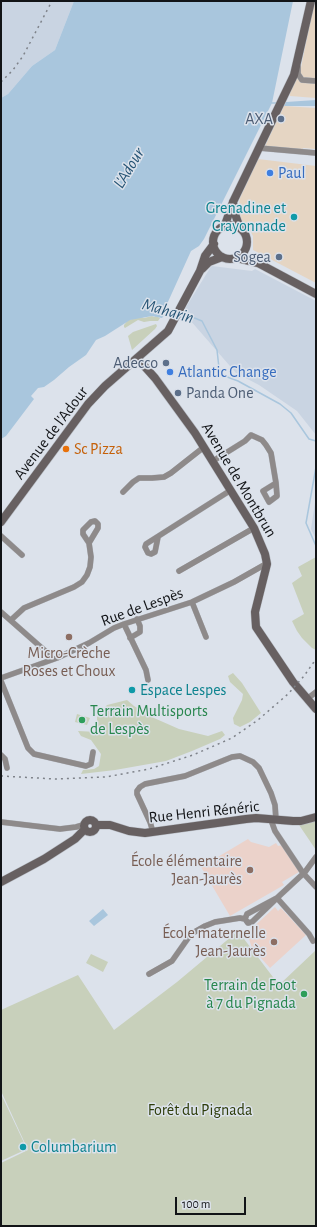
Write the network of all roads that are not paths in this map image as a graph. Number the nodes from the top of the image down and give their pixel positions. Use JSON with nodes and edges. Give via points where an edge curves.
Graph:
{"nodes":[{"id":1,"x":306,"y":1,"type":"edge"},
{"id":2,"x":311,"y":1,"type":"edge"},
{"id":3,"x":301,"y":45,"type":"junction"},
{"id":4,"x":316,"y":82,"type":"edge"},
{"id":5,"x":289,"y":84,"type":"junction"},
{"id":6,"x":259,"y":148,"type":"junction"},
{"id":7,"x":316,"y":154,"type":"edge"},
{"id":8,"x":233,"y":202,"type":"junction"},
{"id":9,"x":223,"y":227,"type":"junction"},
{"id":10,"x":240,"y":228,"type":"junction"},
{"id":11,"x":214,"y":244,"type":"junction"},
{"id":12,"x":246,"y":248,"type":"junction"},
{"id":13,"x":222,"y":257,"type":"junction"},
{"id":14,"x":237,"y":258,"type":"junction"},
{"id":15,"x":258,"y":263,"type":"junction"},
{"id":16,"x":200,"y":271,"type":"junction"},
{"id":17,"x":316,"y":294,"type":"edge"},
{"id":18,"x":146,"y":349,"type":"junction"},
{"id":19,"x":137,"y":358,"type":"junction"},
{"id":20,"x":155,"y":378,"type":"junction"},
{"id":21,"x":204,"y":447,"type":"junction"},
{"id":22,"x":213,"y":461,"type":"junction"},
{"id":23,"x":276,"y":484,"type":"dead end"},
{"id":24,"x":231,"y":490,"type":"junction"},
{"id":25,"x":123,"y":492,"type":"dead end"},
{"id":26,"x":1,"y":522,"type":"edge"},
{"id":27,"x":254,"y":528,"type":"junction"},
{"id":28,"x":1,"y":536,"type":"edge"},
{"id":29,"x":158,"y":537,"type":"dead end"},
{"id":30,"x":90,"y":543,"type":"dead end"},
{"id":31,"x":22,"y":555,"type":"dead end"},
{"id":32,"x":267,"y":564,"type":"junction"},
{"id":33,"x":179,"y":571,"type":"dead end"},
{"id":34,"x":192,"y":602,"type":"junction"},
{"id":35,"x":1,"y":612,"type":"edge"},
{"id":36,"x":137,"y":619,"type":"junction"},
{"id":37,"x":10,"y":620,"type":"junction"},
{"id":38,"x":124,"y":624,"type":"junction"},
{"id":39,"x":206,"y":637,"type":"dead end"},
{"id":40,"x":130,"y":638,"type":"junction"},
{"id":41,"x":50,"y":660,"type":"junction"},
{"id":42,"x":1,"y":680,"type":"edge"},
{"id":43,"x":148,"y":680,"type":"dead end"},
{"id":44,"x":316,"y":692,"type":"edge"},
{"id":45,"x":307,"y":699,"type":"junction"},
{"id":46,"x":316,"y":709,"type":"edge"},
{"id":47,"x":93,"y":752,"type":"dead end"},
{"id":48,"x":1,"y":755,"type":"edge"},
{"id":49,"x":7,"y":768,"type":"dead end"},
{"id":50,"x":316,"y":816,"type":"edge"},
{"id":51,"x":274,"y":820,"type":"junction"},
{"id":52,"x":1,"y":822,"type":"edge"},
{"id":53,"x":84,"y":827,"type":"junction"},
{"id":54,"x":153,"y":832,"type":"junction"},
{"id":55,"x":316,"y":856,"type":"edge"},
{"id":56,"x":303,"y":873,"type":"junction"},
{"id":57,"x":1,"y":882,"type":"edge"},
{"id":58,"x":316,"y":887,"type":"edge"},
{"id":59,"x":277,"y":898,"type":"junction"},
{"id":60,"x":313,"y":941,"type":"dead end"},
{"id":61,"x":149,"y":974,"type":"dead end"}],
"edges":[{"from":1,"to":5,"type":"main road"},
{"from":2,"to":3,"type":"main road"},
{"from":3,"to":4,"type":"street","via":[[298,72],[300,77],[302,80]]},
{"from":3,"to":5,"type":"main road","via":[[294,75]]},
{"from":4,"to":5,"type":"street"},
{"from":5,"to":6,"type":"main road"},
{"from":6,"to":7,"type":"street"},
{"from":6,"to":8,"type":"main road"},
{"from":8,"to":9,"type":"main road"},
{"from":8,"to":10,"type":"main road"},
{"from":9,"to":10,"type":"main road","via":[[232,225]]},
{"from":9,"to":11,"type":"main road","via":[[215,235]]},
{"from":10,"to":12,"type":"main road","via":[[246,235]]},
{"from":11,"to":13,"type":"main road"},
{"from":11,"to":16,"type":"main road","name":"Avenue de l'Adour","via":[[205,256]]},
{"from":12,"to":14,"type":"main road"},
{"from":12,"to":15,"type":"main road"},
{"from":13,"to":14,"type":"main road"},
{"from":13,"to":16,"type":"main road","name":"Avenue de l'Adour","via":[[209,262]]},
{"from":14,"to":15,"type":"main road"},
{"from":15,"to":17,"type":"main road"},
{"from":16,"to":18,"type":"main road","name":"Avenue de l'Adour","via":[[174,321],[165,334]]},
{"from":18,"to":19,"type":"main road","name":"Avenue de l'Adour"},
{"from":18,"to":20,"type":"main road","via":[[147,361]]},
{"from":19,"to":20,"type":"main road","name":"Avenue de Montbrun"},
{"from":19,"to":26,"type":"main road","name":"Avenue de l'Adour","via":[[88,404]]},
{"from":20,"to":21,"type":"main road","name":"Avenue de Montbrun","via":[[165,398]]},
{"from":21,"to":22,"type":"main road","name":"Avenue de Montbrun"},
{"from":21,"to":25,"type":"street","via":[[164,477],[140,478]]},
{"from":22,"to":23,"type":"street","via":[[251,435],[262,440],[271,453]]},
{"from":22,"to":24,"type":"main road","name":"Avenue de Montbrun"},
{"from":24,"to":27,"type":"main road","name":"Avenue de Montbrun"},
{"from":24,"to":29,"type":"street"},
{"from":27,"to":32,"type":"main road","name":"Avenue de Montbrun","via":[[266,554]]},
{"from":27,"to":33,"type":"street"},
{"from":28,"to":31,"type":"street"},
{"from":30,"to":37,"type":"street","via":[[90,567],[82,582],[24,608]]},
{"from":32,"to":34,"type":"street","name":"Rue de Lespès"},
{"from":32,"to":45,"type":"main road","name":"Avenue de Montbrun","via":[[255,612],[256,627]]},
{"from":34,"to":36,"type":"street","name":"Rue de Lespès"},
{"from":34,"to":39,"type":"street"},
{"from":35,"to":37,"type":"street"},
{"from":36,"to":38,"type":"street","name":"Rue de Lespès"},
{"from":36,"to":40,"type":"street","via":[[140,632]]},
{"from":37,"to":41,"type":"street","via":[[49,654]]},
{"from":38,"to":40,"type":"street"},
{"from":38,"to":41,"type":"street","name":"Rue de Lespès"},
{"from":40,"to":43,"type":"street","via":[[146,670]]},
{"from":41,"to":42,"type":"street","name":"Rue de Lespès"},
{"from":42,"to":47,"type":"street","via":[[28,748],[34,754],[86,766],[90,764]]},
{"from":44,"to":45,"type":"street"},
{"from":45,"to":46,"type":"main road","name":"Avenue de Montbrun"},
{"from":48,"to":49,"type":"street"},
{"from":50,"to":51,"type":"main road","name":"Rue Henri Rénéric","via":[[301,821]]},
{"from":51,"to":54,"type":"main road","name":"Rue Henri Rénéric","via":[[256,818]]},
{"from":51,"to":54,"type":"street","via":[[275,805],[259,768],[240,756],[185,776],[140,787],[137,794]]},
{"from":51,"to":56,"type":"street","via":[[276,831]]},
{"from":52,"to":53,"type":"street","via":[[60,829]]},
{"from":53,"to":54,"type":"main road","name":"Rue Henri Rénéric","via":[[88,832],[92,832],[96,825],[110,825],[139,833]]},
{"from":53,"to":57,"type":"main road","via":[[74,840]]},
{"from":55,"to":56,"type":"street"},
{"from":56,"to":58,"type":"street"},
{"from":56,"to":59,"type":"street"},
{"from":59,"to":60,"type":"street"},
{"from":59,"to":61,"type":"street","via":[[252,922],[248,923],[240,918],[215,922],[191,934],[172,961]]}]}
